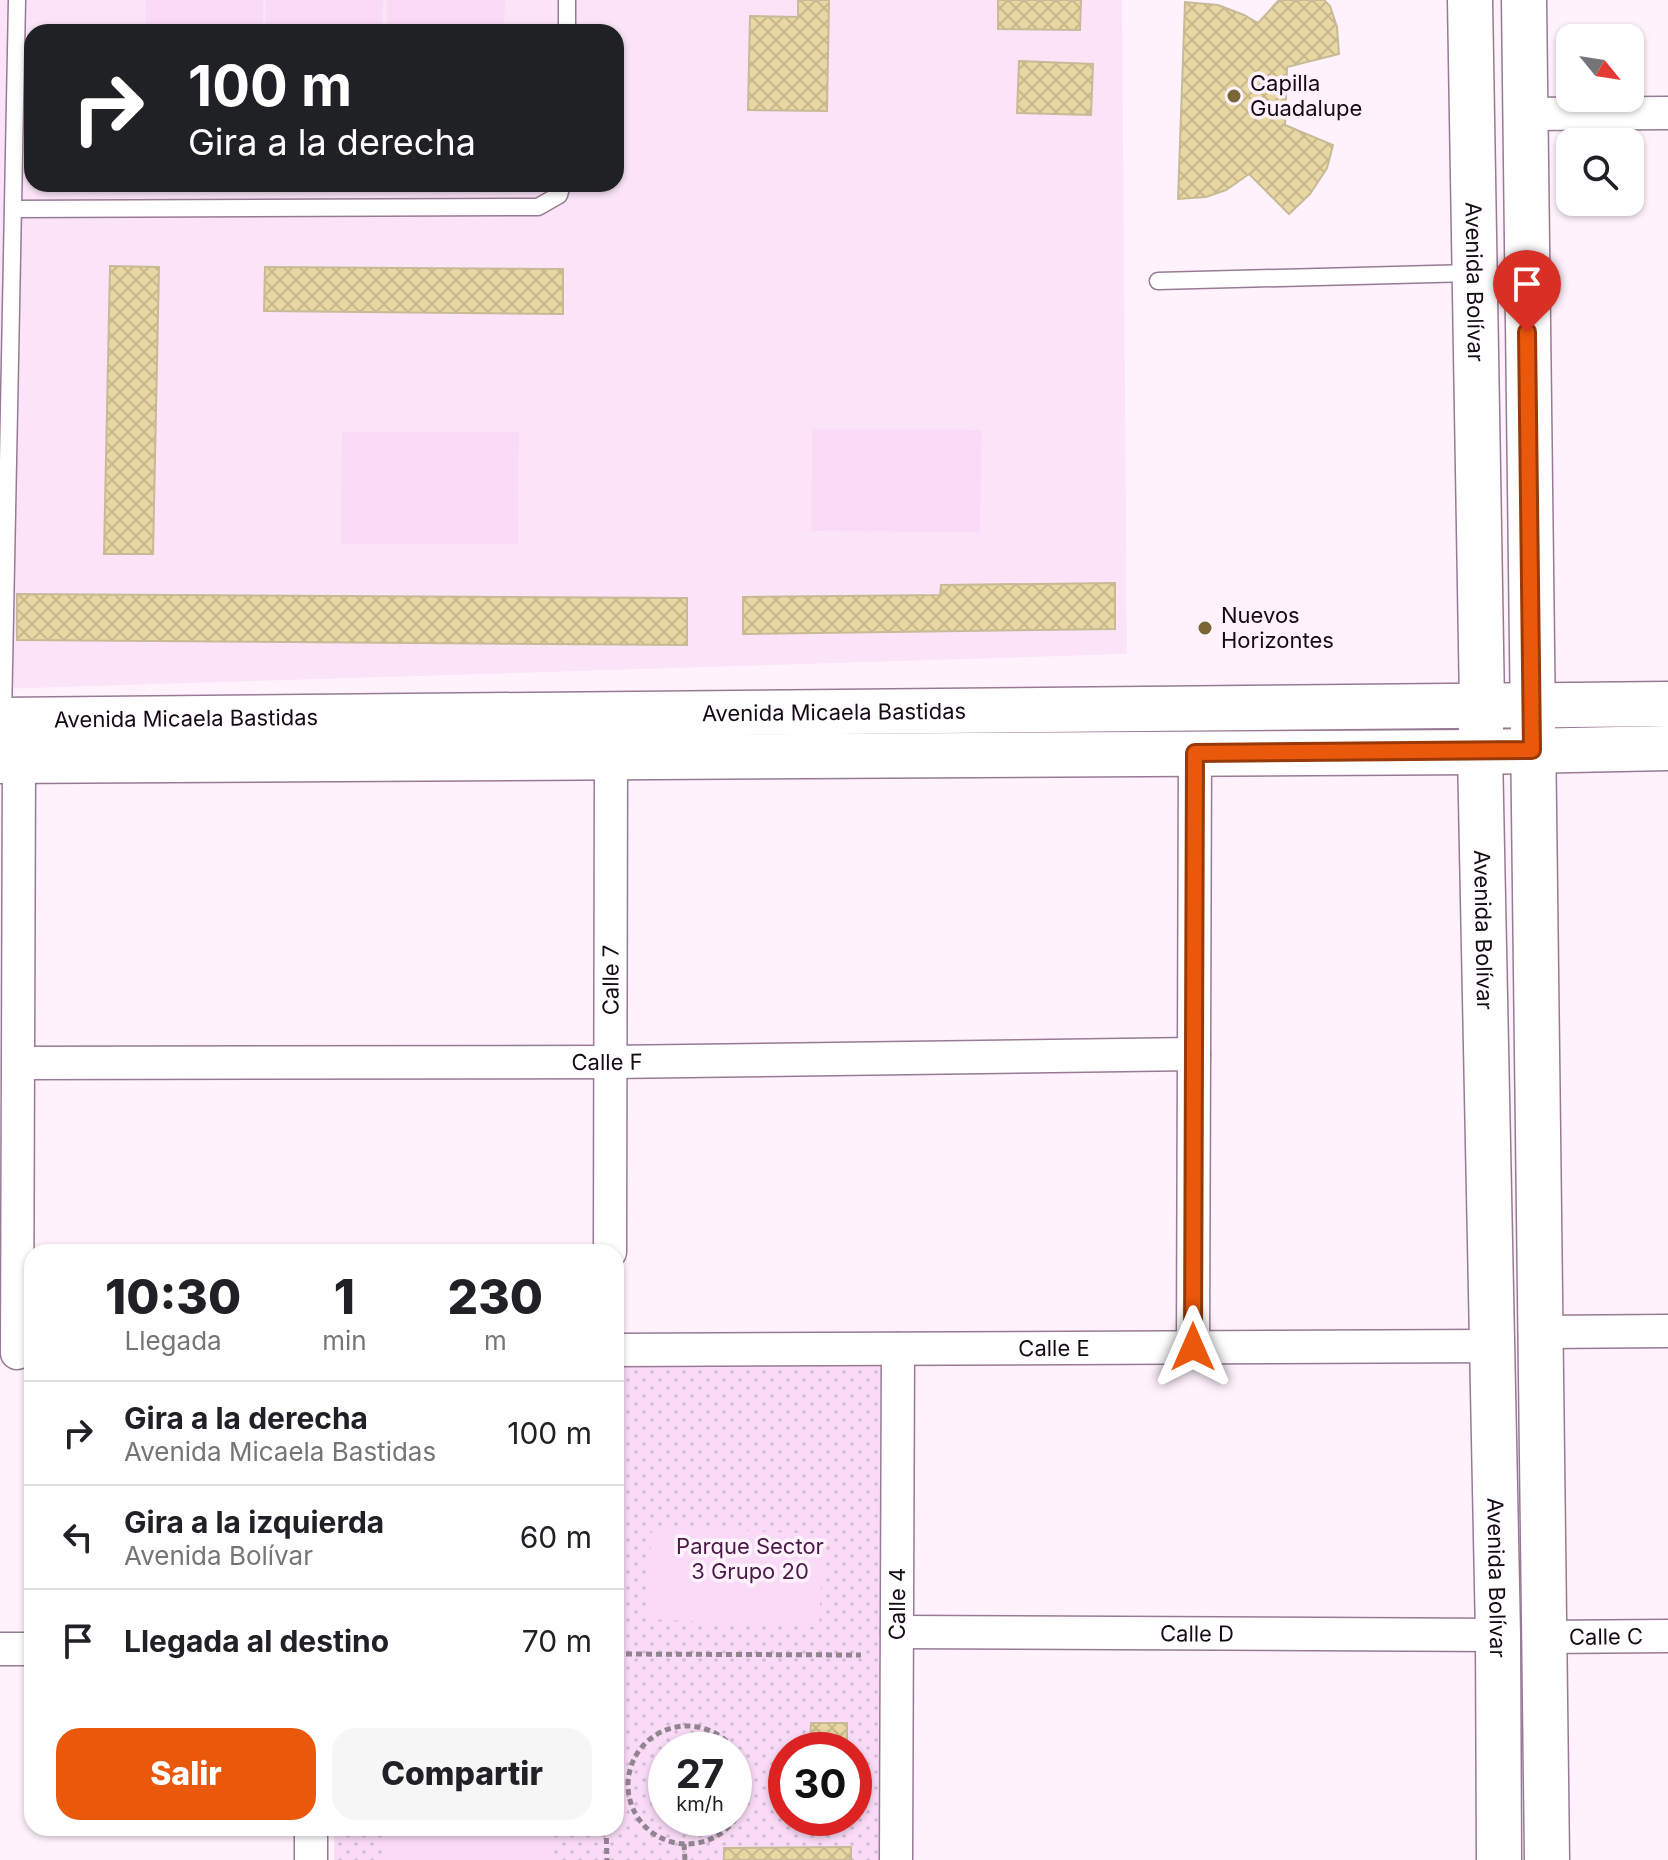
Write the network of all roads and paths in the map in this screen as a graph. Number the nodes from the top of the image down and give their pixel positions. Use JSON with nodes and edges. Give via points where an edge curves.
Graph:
{"nodes":[{"id":1,"x":17,"y":0,"type":"edge"},
{"id":2,"x":567,"y":0,"type":"edge"},
{"id":3,"x":1470,"y":0,"type":"edge"},
{"id":4,"x":1524,"y":0,"type":"edge"},
{"id":5,"x":567,"y":24,"type":"edge"},
{"id":6,"x":1668,"y":113,"type":"edge"},
{"id":7,"x":1525,"y":114,"type":"junction"},
{"id":8,"x":560,"y":192,"type":"edge"},
{"id":9,"x":13,"y":209,"type":"junction"},
{"id":10,"x":1473,"y":273,"type":"junction"},
{"id":11,"x":1158,"y":281,"type":"dead end"},
{"id":12,"x":1668,"y":704,"type":"edge"},
{"id":13,"x":1482,"y":705,"type":"junction"},
{"id":14,"x":1531,"y":705,"type":"junction"},
{"id":15,"x":6,"y":740,"type":"edge"},
{"id":16,"x":1668,"y":748,"type":"edge"},
{"id":17,"x":1532,"y":750,"type":"junction"},
{"id":18,"x":1480,"y":752,"type":"junction"},
{"id":19,"x":1195,"y":753,"type":"junction"},
{"id":20,"x":611,"y":756,"type":"junction"},
{"id":21,"x":1194,"y":1054,"type":"junction"},
{"id":22,"x":610,"y":1062,"type":"junction"},
{"id":23,"x":19,"y":1063,"type":"junction"},
{"id":24,"x":610,"y":1244,"type":"edge"},
{"id":25,"x":1668,"y":1331,"type":"edge"},
{"id":26,"x":1541,"y":1332,"type":"junction"},
{"id":27,"x":1492,"y":1346,"type":"junction"},
{"id":28,"x":1193,"y":1347,"type":"junction"},
{"id":29,"x":898,"y":1349,"type":"junction"},
{"id":30,"x":624,"y":1350,"type":"edge"},
{"id":31,"x":16,"y":1353,"type":"edge"},
{"id":32,"x":897,"y":1632,"type":"junction"},
{"id":33,"x":1498,"y":1635,"type":"junction"},
{"id":34,"x":1668,"y":1636,"type":"edge"},
{"id":35,"x":1544,"y":1637,"type":"junction"},
{"id":36,"x":0,"y":1649,"type":"edge"},
{"id":37,"x":24,"y":1649,"type":"edge"},
{"id":38,"x":624,"y":1654,"type":"edge"},
{"id":39,"x":874,"y":1655,"type":"dead end"},
{"id":40,"x":624,"y":1783,"type":"edge"},
{"id":41,"x":628,"y":1783,"type":"junction"},
{"id":42,"x":311,"y":1836,"type":"edge"},
{"id":43,"x":606,"y":1836,"type":"edge"},
{"id":44,"x":684,"y":1844,"type":"junction"},
{"id":45,"x":311,"y":1860,"type":"edge"},
{"id":46,"x":607,"y":1860,"type":"edge"},
{"id":47,"x":685,"y":1860,"type":"edge"},
{"id":48,"x":896,"y":1860,"type":"edge"},
{"id":49,"x":1499,"y":1860,"type":"edge"},
{"id":50,"x":1547,"y":1860,"type":"edge"}],
"edges":[{"from":1,"to":9,"type":"lane"},
{"from":2,"to":5,"type":"lane"},
{"from":3,"to":10,"type":"street","name":"Avenida Bolívar"},
{"from":4,"to":7,"type":"street","name":"Avenida Bolívar"},
{"from":6,"to":7,"type":"street"},
{"from":7,"to":14,"type":"street","name":"Avenida Bolívar"},
{"from":8,"to":9,"type":"lane","via":[[538,207]]},
{"from":9,"to":15,"type":"lane"},
{"from":10,"to":11,"type":"lane"},
{"from":10,"to":13,"type":"street","name":"Avenida Bolívar"},
{"from":12,"to":14,"type":"street","name":"Avenida Micaela Bastidas"},
{"from":13,"to":14,"type":"street","name":"Avenida Micaela Bastidas"},
{"from":13,"to":15,"type":"street","name":"Avenida Micaela Bastidas"},
{"from":13,"to":18,"type":"street","name":"Avenida Bolívar"},
{"from":14,"to":17,"type":"street","name":"Avenida Bolívar"},
{"from":15,"to":20,"type":"street","name":"Avenida Micaela Bastidas"},
{"from":15,"to":23,"type":"street"},
{"from":16,"to":17,"type":"street","name":"Avenida Micaela Bastidas"},
{"from":17,"to":18,"type":"street","name":"Avenida Micaela Bastidas"},
{"from":17,"to":26,"type":"street","name":"Avenida Bolívar"},
{"from":18,"to":19,"type":"street","name":"Avenida Micaela Bastidas"},
{"from":18,"to":27,"type":"street","name":"Avenida Bolívar"},
{"from":19,"to":20,"type":"street","name":"Avenida Micaela Bastidas"},
{"from":19,"to":21,"type":"street"},
{"from":20,"to":22,"type":"street","name":"Calle 7"},
{"from":21,"to":22,"type":"street","name":"Calle F"},
{"from":21,"to":28,"type":"street"},
{"from":22,"to":23,"type":"street","name":"Calle F"},
{"from":22,"to":24,"type":"street","name":"Calle 7"},
{"from":23,"to":31,"type":"street"},
{"from":25,"to":26,"type":"street"},
{"from":26,"to":35,"type":"street","name":"Avenida Bolívar"},
{"from":27,"to":28,"type":"street","name":"Calle E"},
{"from":27,"to":33,"type":"street","name":"Avenida Bolívar"},
{"from":28,"to":29,"type":"street","name":"Calle E"},
{"from":29,"to":30,"type":"street","name":"Calle E"},
{"from":29,"to":32,"type":"street","name":"Calle 4"},
{"from":32,"to":33,"type":"street","name":"Calle D"},
{"from":32,"to":48,"type":"street","name":"Calle 4"},
{"from":33,"to":49,"type":"street","name":"Avenida Bolívar"},
{"from":34,"to":35,"type":"street","name":"Calle C"},
{"from":35,"to":50,"type":"street","name":"Avenida Bolívar"},
{"from":36,"to":37,"type":"street"},
{"from":38,"to":39,"type":"path"},
{"from":40,"to":41,"type":"path"},
{"from":41,"to":44,"type":"path","via":[[637,1817],[649,1831]]},
{"from":41,"to":44,"type":"path","via":[[633,1761],[661,1731],[701,1727],[734,1748],[744,1766],[744,1805],[720,1834]]},
{"from":42,"to":45,"type":"street"},
{"from":43,"to":46,"type":"path"},
{"from":44,"to":47,"type":"path"}]}
